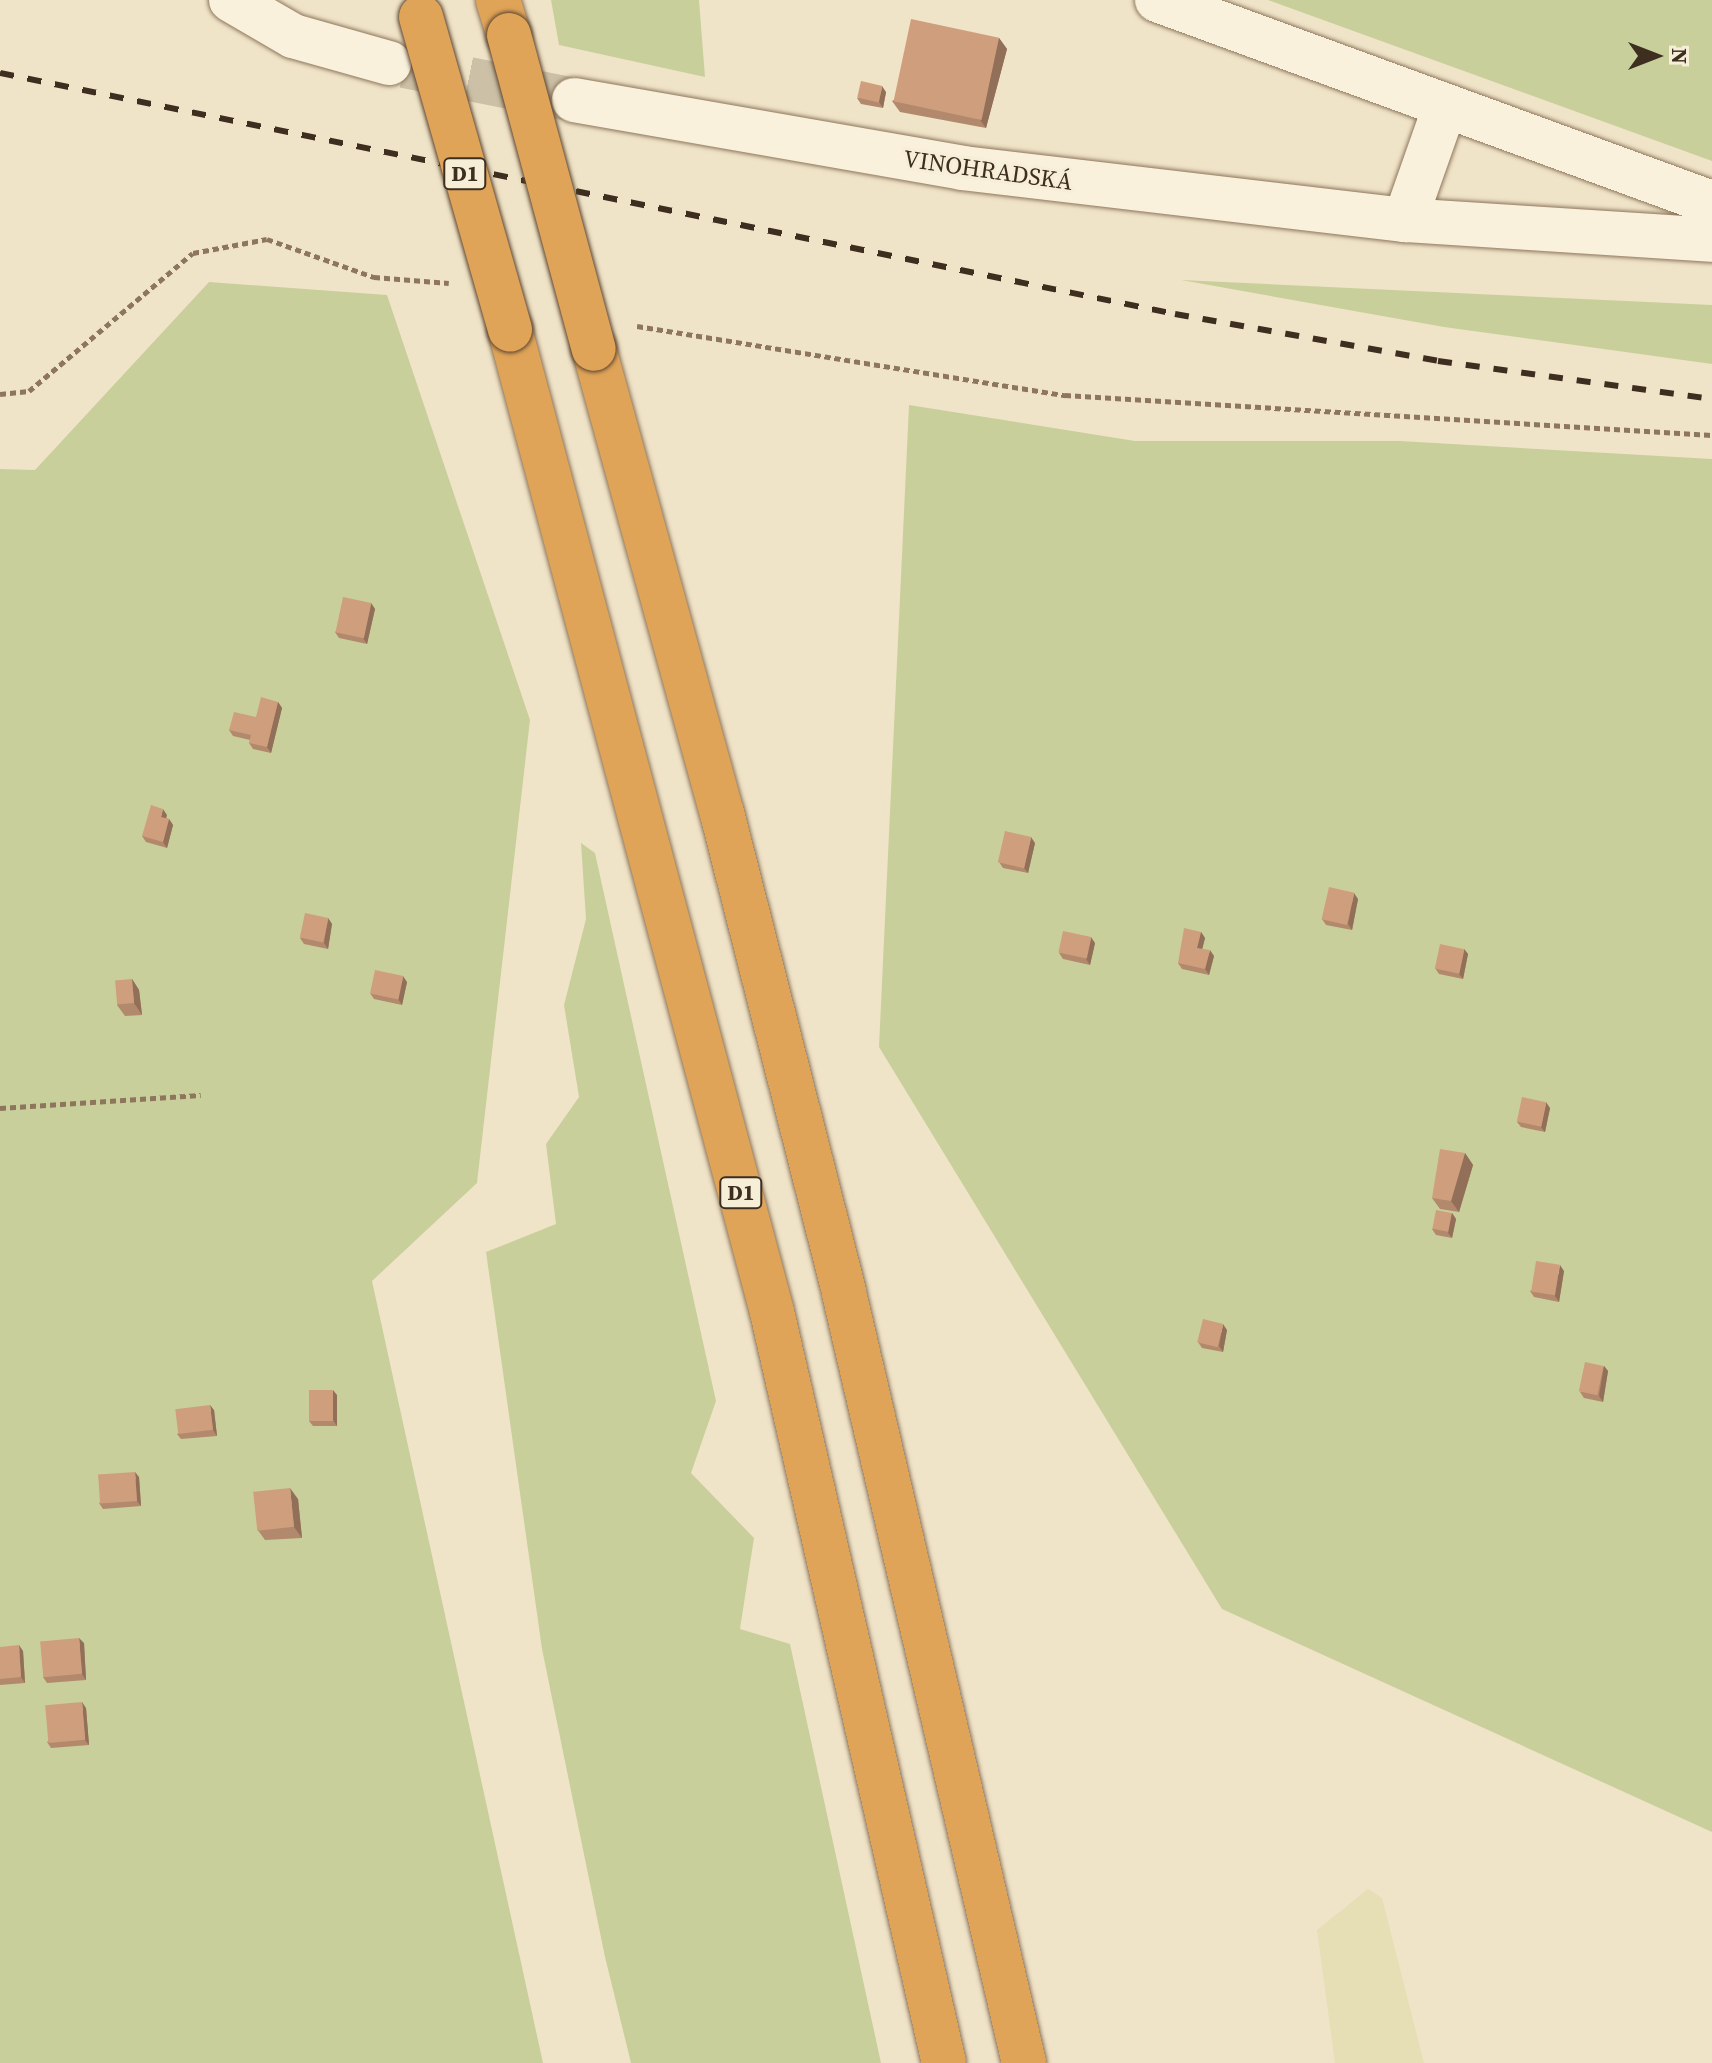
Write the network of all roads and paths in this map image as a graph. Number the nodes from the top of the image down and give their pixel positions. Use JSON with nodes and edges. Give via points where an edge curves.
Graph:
{"nodes":[{"id":1,"x":231,"y":0,"type":"edge"},
{"id":2,"x":1157,"y":0,"type":"edge"},
{"id":3,"x":418,"y":8,"type":"edge"},
{"id":4,"x":504,"y":17,"type":"edge"},
{"id":5,"x":389,"y":63,"type":"tunnel mouth"},
{"id":6,"x":574,"y":100,"type":"tunnel mouth"},
{"id":7,"x":1444,"y":109,"type":"junction"},
{"id":8,"x":1712,"y":203,"type":"edge"},
{"id":9,"x":1405,"y":220,"type":"junction"},
{"id":10,"x":1712,"y":240,"type":"edge"},
{"id":11,"x":449,"y":283,"type":"dead end"},
{"id":12,"x":637,"y":326,"type":"dead end"},
{"id":13,"x":0,"y":394,"type":"edge"},
{"id":14,"x":1712,"y":435,"type":"edge"},
{"id":15,"x":201,"y":1095,"type":"dead end"},
{"id":16,"x":0,"y":1108,"type":"edge"},
{"id":17,"x":944,"y":2063,"type":"edge"},
{"id":18,"x":1024,"y":2063,"type":"edge"}],
"edges":[{"from":1,"to":5,"type":"street","via":[[293,36]]},
{"from":2,"to":7,"type":"street"},
{"from":3,"to":17,"type":"highway","number":"D1","bridge":true,"via":[[510,330],[772,1312]]},
{"from":4,"to":18,"type":"highway","bridge":true,"via":[[722,813],[844,1293]]},
{"from":6,"to":9,"type":"street","name":"VINOHRADSKÁ","via":[[962,168]]},
{"from":7,"to":8,"type":"street"},
{"from":7,"to":9,"type":"street"},
{"from":9,"to":10,"type":"street","name":"VINOHRADSKÁ"},
{"from":11,"to":13,"type":"path","via":[[374,277],[267,239],[193,253],[29,391]]},
{"from":12,"to":14,"type":"path","via":[[1065,395]]},
{"from":15,"to":16,"type":"path"}]}
